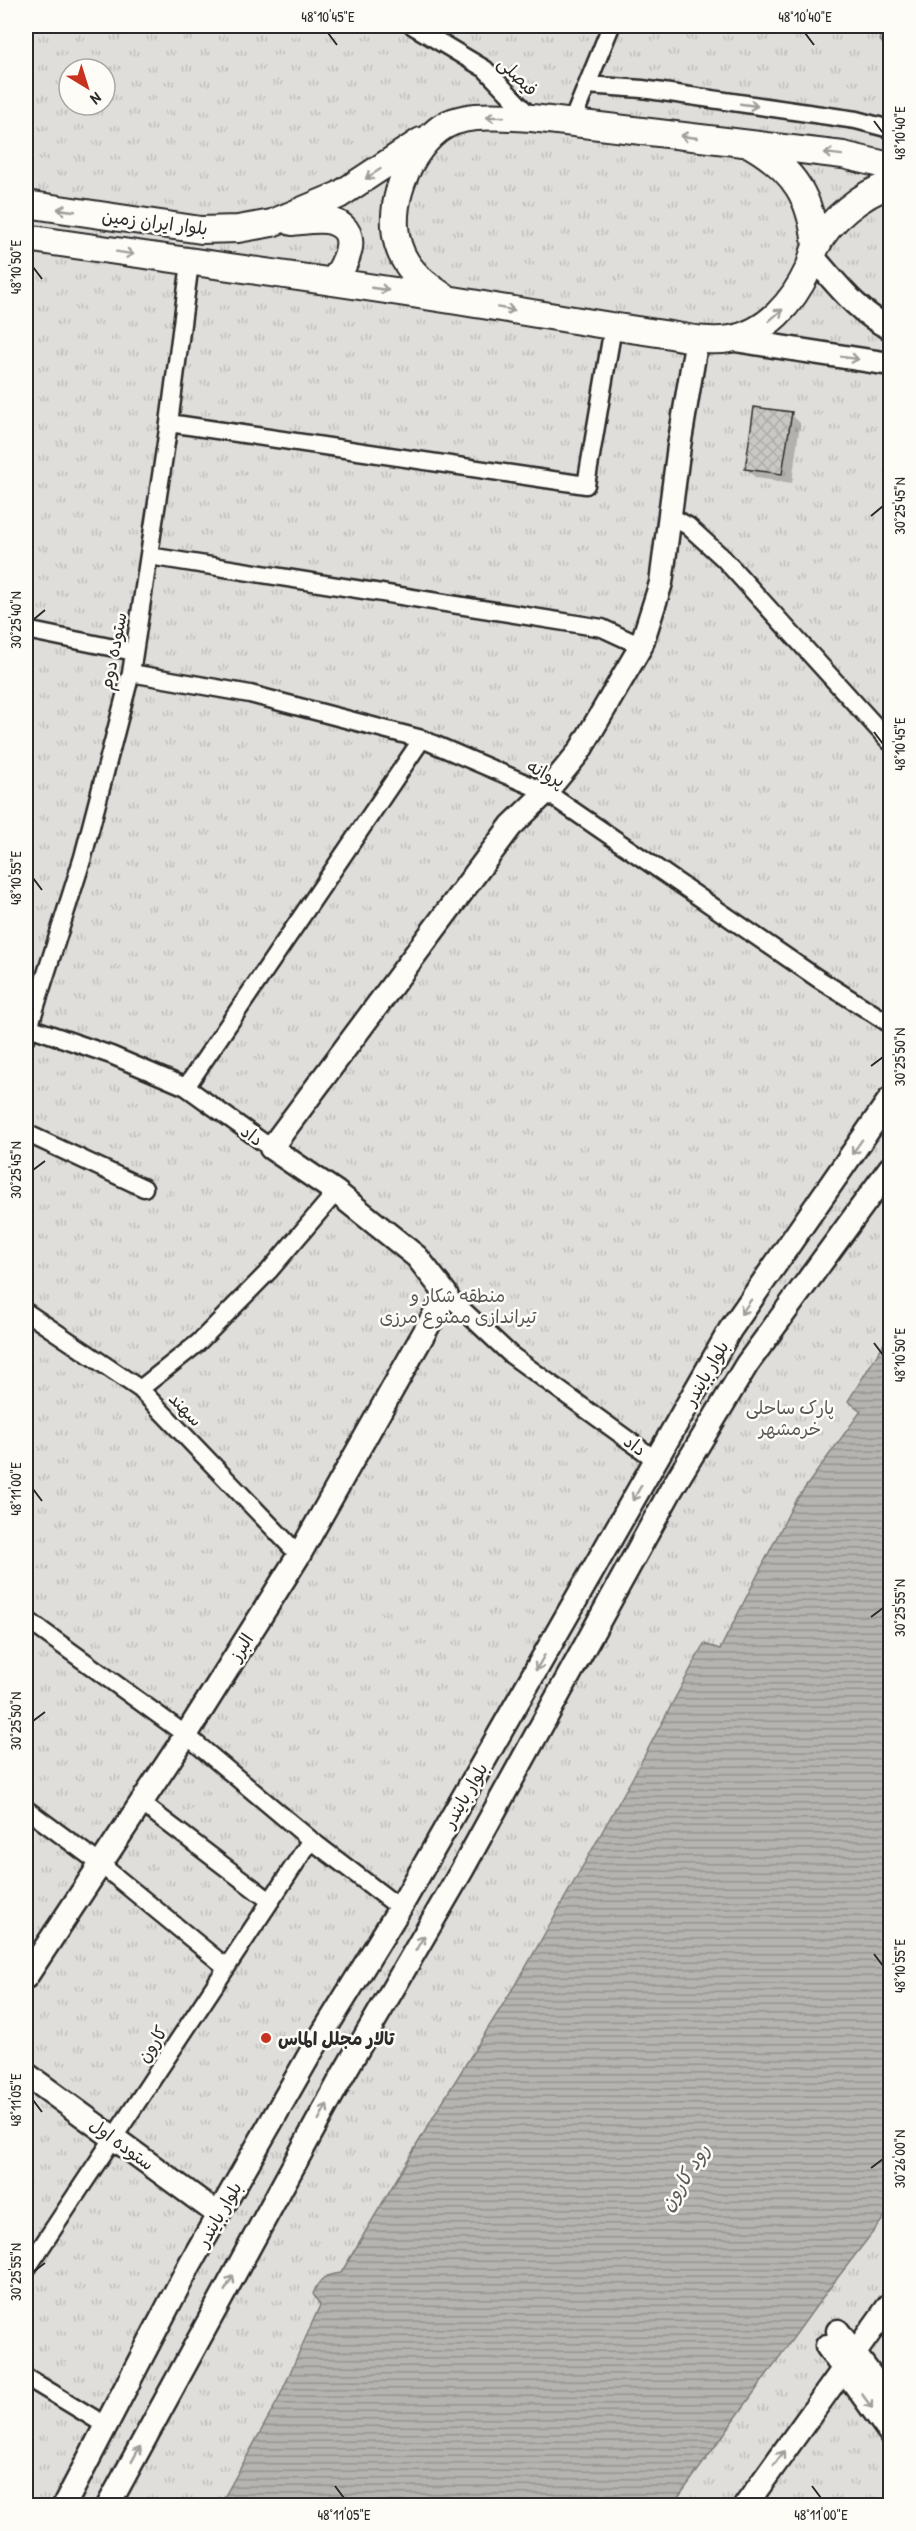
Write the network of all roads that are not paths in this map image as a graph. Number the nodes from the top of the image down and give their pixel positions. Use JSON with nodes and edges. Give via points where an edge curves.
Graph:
{"nodes":[{"id":1,"x":413,"y":26,"type":"edge"},
{"id":2,"x":611,"y":26,"type":"edge"},
{"id":3,"x":587,"y":85,"type":"junction"},
{"id":4,"x":532,"y":118,"type":"junction"},
{"id":5,"x":571,"y":124,"type":"junction"},
{"id":6,"x":439,"y":129,"type":"junction"},
{"id":7,"x":891,"y":129,"type":"edge"},
{"id":8,"x":747,"y":143,"type":"junction"},
{"id":9,"x":891,"y":166,"type":"edge"},
{"id":10,"x":891,"y":185,"type":"edge"},
{"id":11,"x":26,"y":204,"type":"edge"},
{"id":12,"x":272,"y":223,"type":"junction"},
{"id":13,"x":26,"y":238,"type":"edge"},
{"id":14,"x":814,"y":251,"type":"junction"},
{"id":15,"x":190,"y":263,"type":"junction"},
{"id":16,"x":333,"y":282,"type":"junction"},
{"id":17,"x":448,"y":300,"type":"junction"},
{"id":18,"x":613,"y":327,"type":"junction"},
{"id":19,"x":891,"y":328,"type":"edge"},
{"id":20,"x":697,"y":338,"type":"junction"},
{"id":21,"x":729,"y":339,"type":"junction"},
{"id":22,"x":891,"y":364,"type":"edge"},
{"id":23,"x":169,"y":423,"type":"junction"},
{"id":24,"x":670,"y":516,"type":"junction"},
{"id":25,"x":149,"y":556,"type":"junction"},
{"id":26,"x":26,"y":630,"type":"edge"},
{"id":27,"x":641,"y":646,"type":"junction"},
{"id":28,"x":134,"y":652,"type":"junction"},
{"id":29,"x":131,"y":673,"type":"junction"},
{"id":30,"x":422,"y":739,"type":"junction"},
{"id":31,"x":891,"y":742,"type":"edge"},
{"id":32,"x":546,"y":792,"type":"junction"},
{"id":33,"x":891,"y":1024,"type":"edge"},
{"id":34,"x":27,"y":1030,"type":"edge"},
{"id":35,"x":186,"y":1087,"type":"junction"},
{"id":36,"x":891,"y":1099,"type":"edge"},
{"id":37,"x":26,"y":1133,"type":"edge"},
{"id":38,"x":271,"y":1148,"type":"junction"},
{"id":39,"x":891,"y":1168,"type":"edge"},
{"id":40,"x":144,"y":1188,"type":"dead end"},
{"id":41,"x":336,"y":1192,"type":"junction"},
{"id":42,"x":443,"y":1301,"type":"junction"},
{"id":43,"x":26,"y":1312,"type":"edge"},
{"id":44,"x":140,"y":1389,"type":"junction"},
{"id":45,"x":656,"y":1460,"type":"junction"},
{"id":46,"x":299,"y":1555,"type":"junction"},
{"id":47,"x":26,"y":1619,"type":"edge"},
{"id":48,"x":186,"y":1735,"type":"junction"},
{"id":49,"x":140,"y":1802,"type":"junction"},
{"id":50,"x":26,"y":1809,"type":"edge"},
{"id":51,"x":311,"y":1840,"type":"junction"},
{"id":52,"x":431,"y":1853,"type":"junction"},
{"id":53,"x":99,"y":1863,"type":"junction"},
{"id":54,"x":462,"y":1870,"type":"junction"},
{"id":55,"x":270,"y":1901,"type":"junction"},
{"id":56,"x":400,"y":1908,"type":"junction"},
{"id":57,"x":226,"y":1967,"type":"junction"},
{"id":58,"x":26,"y":1977,"type":"edge"},
{"id":59,"x":26,"y":2074,"type":"edge"},
{"id":60,"x":114,"y":2137,"type":"junction"},
{"id":61,"x":218,"y":2214,"type":"junction"},
{"id":62,"x":26,"y":2270,"type":"edge"},
{"id":63,"x":891,"y":2304,"type":"edge"},
{"id":64,"x":833,"y":2338,"type":"dead end"},
{"id":65,"x":849,"y":2361,"type":"junction"},
{"id":66,"x":26,"y":2377,"type":"edge"},
{"id":67,"x":891,"y":2401,"type":"edge"},
{"id":68,"x":105,"y":2425,"type":"junction"},
{"id":69,"x":891,"y":2433,"type":"edge"},
{"id":70,"x":76,"y":2481,"type":"junction"},
{"id":71,"x":109,"y":2502,"type":"edge"},
{"id":72,"x":64,"y":2505,"type":"edge"},
{"id":73,"x":745,"y":2505,"type":"edge"}],
"edges":[{"from":1,"to":4,"type":"street","name":"فیصلی","via":[[485,69]]},
{"from":2,"to":3,"type":"street"},
{"from":3,"to":5,"type":"street"},
{"from":3,"to":7,"type":"street","one_way":true,"via":[[642,89],[844,118]]},
{"from":4,"to":5,"type":"main road","name":"بلوار ایران زمین"},
{"from":4,"to":6,"type":"main road","name":"بلوار ایران زمین","one_way":true,"via":[[464,119]]},
{"from":8,"to":5,"type":"main road","name":"بلوار ایران زمین","one_way":true},
{"from":6,"to":12,"type":"main road","name":"بلوار ایران زمین","one_way":true,"via":[[339,195]]},
{"from":6,"to":17,"type":"main road","via":[[402,179],[395,221],[405,261],[421,281]]},
{"from":9,"to":8,"type":"main road","name":"بلوار ایران زمین","one_way":true,"via":[[843,155]]},
{"from":8,"to":14,"type":"main road","via":[[771,156],[792,176],[813,218]]},
{"from":10,"to":14,"type":"main road","via":[[855,202]]},
{"from":12,"to":11,"type":"main road","name":"بلوار ایران زمین","one_way":true,"via":[[201,230]]},
{"from":12,"to":16,"type":"main road","via":[[333,221],[343,227],[350,249]]},
{"from":13,"to":15,"type":"main road","name":"بلوار ایران زمین","one_way":true},
{"from":14,"to":19,"type":"street","via":[[847,296],[870,318]]},
{"from":21,"to":14,"type":"main road","one_way":true,"via":[[776,317],[795,295]]},
{"from":15,"to":16,"type":"main road","name":"بلوار ایران زمین"},
{"from":15,"to":23,"type":"street","name":"ستوده دوم"},
{"from":16,"to":17,"type":"main road","name":"بلوار ایران زمین","one_way":true},
{"from":17,"to":18,"type":"main road","name":"بلوار ایران زمین","one_way":true},
{"from":18,"to":20,"type":"main road","name":"بلوار ایران زمین"},
{"from":18,"to":23,"type":"street","via":[[586,485]]},
{"from":20,"to":21,"type":"main road","name":"بلوار ایران زمین"},
{"from":20,"to":24,"type":"street"},
{"from":21,"to":22,"type":"street","one_way":true},
{"from":23,"to":25,"type":"street","name":"ستوده دوم"},
{"from":24,"to":27,"type":"street","via":[[661,583]]},
{"from":24,"to":31,"type":"street","via":[[688,526],[723,558]]},
{"from":25,"to":27,"type":"street","via":[[602,628]]},
{"from":25,"to":28,"type":"street","name":"ستوده دوم"},
{"from":26,"to":28,"type":"street"},
{"from":27,"to":32,"type":"street","via":[[579,752]]},
{"from":28,"to":29,"type":"street","name":"ستوده دوم"},
{"from":29,"to":30,"type":"street","name":"پروانه","via":[[250,694]]},
{"from":29,"to":34,"type":"street","name":"ستوده دوم","via":[[83,856]]},
{"from":30,"to":32,"type":"street","name":"پروانه"},
{"from":30,"to":35,"type":"street"},
{"from":32,"to":33,"type":"street","name":"پروانه","via":[[817,978]]},
{"from":32,"to":38,"type":"street","via":[[511,826]]},
{"from":34,"to":35,"type":"street","name":"داد","via":[[111,1055]]},
{"from":35,"to":38,"type":"street","name":"داد"},
{"from":36,"to":45,"type":"street","name":"بلوار بایندر","one_way":true,"via":[[730,1330]]},
{"from":37,"to":40,"type":"street"},
{"from":38,"to":41,"type":"street","name":"داد"},
{"from":39,"to":54,"type":"street","name":"بلوار بایندر","via":[[747,1364],[671,1490]]},
{"from":41,"to":42,"type":"street","name":"داد","via":[[417,1257]]},
{"from":41,"to":44,"type":"street","via":[[269,1271],[206,1335]]},
{"from":42,"to":45,"type":"street","name":"داد"},
{"from":42,"to":46,"type":"street","name":"البرز"},
{"from":43,"to":44,"type":"street","name":"سهند"},
{"from":44,"to":46,"type":"street","name":"سهند"},
{"from":45,"to":52,"type":"street","name":"بلوار بایندر","one_way":true},
{"from":46,"to":48,"type":"street","name":"البرز"},
{"from":47,"to":48,"type":"street"},
{"from":48,"to":49,"type":"street","name":"البرز"},
{"from":48,"to":51,"type":"street"},
{"from":49,"to":53,"type":"street","name":"البرز"},
{"from":49,"to":55,"type":"street"},
{"from":50,"to":53,"type":"street"},
{"from":51,"to":55,"type":"street","name":"کارون"},
{"from":51,"to":56,"type":"street"},
{"from":52,"to":54,"type":"street"},
{"from":52,"to":56,"type":"street","name":"بلوار بایندر"},
{"from":53,"to":57,"type":"street"},
{"from":53,"to":58,"type":"street","name":"البرز"},
{"from":71,"to":54,"type":"street","name":"بلوار بایندر","one_way":true,"via":[[344,2073]]},
{"from":55,"to":57,"type":"street","name":"کارون"},
{"from":56,"to":61,"type":"street","name":"بلوار بایندر"},
{"from":57,"to":60,"type":"street","name":"کارون"},
{"from":59,"to":60,"type":"street","name":"ستوده اول"},
{"from":60,"to":61,"type":"street","name":"ستوده اول"},
{"from":60,"to":62,"type":"street","name":"کارون"},
{"from":61,"to":68,"type":"street","name":"بلوار بایندر"},
{"from":63,"to":65,"type":"street"},
{"from":64,"to":65,"type":"street"},
{"from":65,"to":67,"type":"street"},
{"from":65,"to":69,"type":"street","one_way":true},
{"from":73,"to":65,"type":"street","one_way":true},
{"from":66,"to":68,"type":"street"},
{"from":68,"to":70,"type":"street","name":"بلوار بایندر"},
{"from":70,"to":71,"type":"street"},
{"from":70,"to":72,"type":"street","name":"بلوار بایندر"}]}
